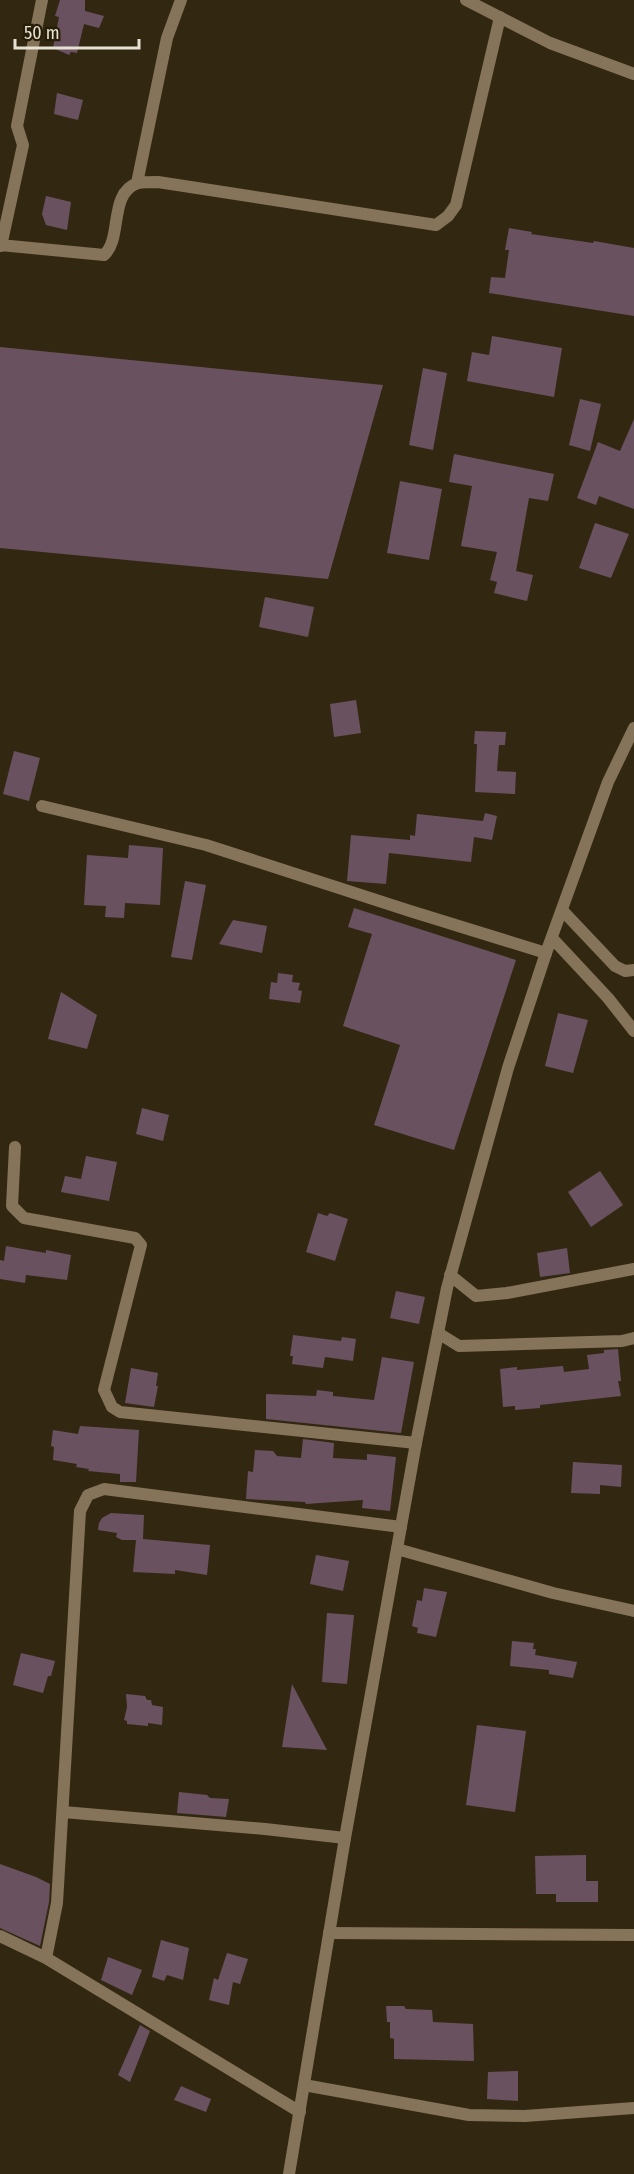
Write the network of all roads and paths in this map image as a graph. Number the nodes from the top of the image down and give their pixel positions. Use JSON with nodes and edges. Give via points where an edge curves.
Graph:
{"nodes":[{"id":1,"x":42,"y":0,"type":"edge"},
{"id":2,"x":181,"y":0,"type":"edge"},
{"id":3,"x":466,"y":0,"type":"edge"},
{"id":4,"x":500,"y":17,"type":"junction"},
{"id":5,"x":634,"y":74,"type":"edge"},
{"id":6,"x":137,"y":183,"type":"junction"},
{"id":7,"x":1,"y":246,"type":"edge"},
{"id":8,"x":634,"y":728,"type":"edge"},
{"id":9,"x":42,"y":806,"type":"dead end"},
{"id":10,"x":562,"y":910,"type":"junction"},
{"id":11,"x":552,"y":938,"type":"junction"},
{"id":12,"x":546,"y":953,"type":"junction"},
{"id":13,"x":634,"y":970,"type":"edge"},
{"id":14,"x":634,"y":1031,"type":"edge"},
{"id":15,"x":15,"y":1147,"type":"dead end"},
{"id":16,"x":634,"y":1269,"type":"edge"},
{"id":17,"x":450,"y":1275,"type":"junction"},
{"id":18,"x":438,"y":1333,"type":"junction"},
{"id":19,"x":634,"y":1338,"type":"edge"},
{"id":20,"x":416,"y":1443,"type":"junction"},
{"id":21,"x":401,"y":1527,"type":"junction"},
{"id":22,"x":397,"y":1549,"type":"junction"},
{"id":23,"x":634,"y":1611,"type":"edge"},
{"id":24,"x":63,"y":1812,"type":"junction"},
{"id":25,"x":345,"y":1838,"type":"junction"},
{"id":26,"x":329,"y":1933,"type":"junction"},
{"id":27,"x":634,"y":1935,"type":"edge"},
{"id":28,"x":0,"y":1936,"type":"edge"},
{"id":29,"x":46,"y":1958,"type":"junction"},
{"id":30,"x":304,"y":2085,"type":"junction"},
{"id":31,"x":634,"y":2108,"type":"edge"},
{"id":32,"x":300,"y":2112,"type":"junction"},
{"id":33,"x":288,"y":2174,"type":"edge"}],
"edges":[{"from":1,"to":7,"type":"street","via":[[17,126],[23,145]]},
{"from":2,"to":6,"type":"street","via":[[167,38]]},
{"from":3,"to":4,"type":"street"},
{"from":4,"to":5,"type":"street","via":[[550,42]]},
{"from":4,"to":6,"type":"street","via":[[456,205],[436,225],[158,182]]},
{"from":6,"to":7,"type":"street","via":[[125,192],[110,249],[104,255]]},
{"from":8,"to":10,"type":"street","via":[[608,783]]},
{"from":9,"to":12,"type":"street","via":[[206,845]]},
{"from":10,"to":11,"type":"street"},
{"from":10,"to":13,"type":"street","via":[[615,966]]},
{"from":11,"to":12,"type":"street"},
{"from":11,"to":14,"type":"street"},
{"from":12,"to":17,"type":"street","via":[[508,1068]]},
{"from":15,"to":20,"type":"street","via":[[12,1206],[24,1218],[135,1238],[141,1245],[104,1390],[112,1407],[120,1412]]},
{"from":16,"to":17,"type":"street","via":[[476,1296]]},
{"from":17,"to":18,"type":"street"},
{"from":18,"to":19,"type":"street","via":[[459,1346]]},
{"from":18,"to":20,"type":"street"},
{"from":20,"to":21,"type":"street"},
{"from":21,"to":22,"type":"street"},
{"from":21,"to":24,"type":"street","via":[[104,1489],[88,1495],[80,1511]]},
{"from":22,"to":23,"type":"street","via":[[553,1593]]},
{"from":22,"to":25,"type":"street"},
{"from":24,"to":25,"type":"street"},
{"from":24,"to":29,"type":"street","via":[[57,1903]]},
{"from":25,"to":26,"type":"street"},
{"from":26,"to":27,"type":"street"},
{"from":26,"to":30,"type":"street"},
{"from":28,"to":29,"type":"street"},
{"from":29,"to":32,"type":"street"},
{"from":30,"to":31,"type":"street","via":[[469,2115],[525,2116]]},
{"from":30,"to":32,"type":"street"},
{"from":32,"to":33,"type":"street"}]}
